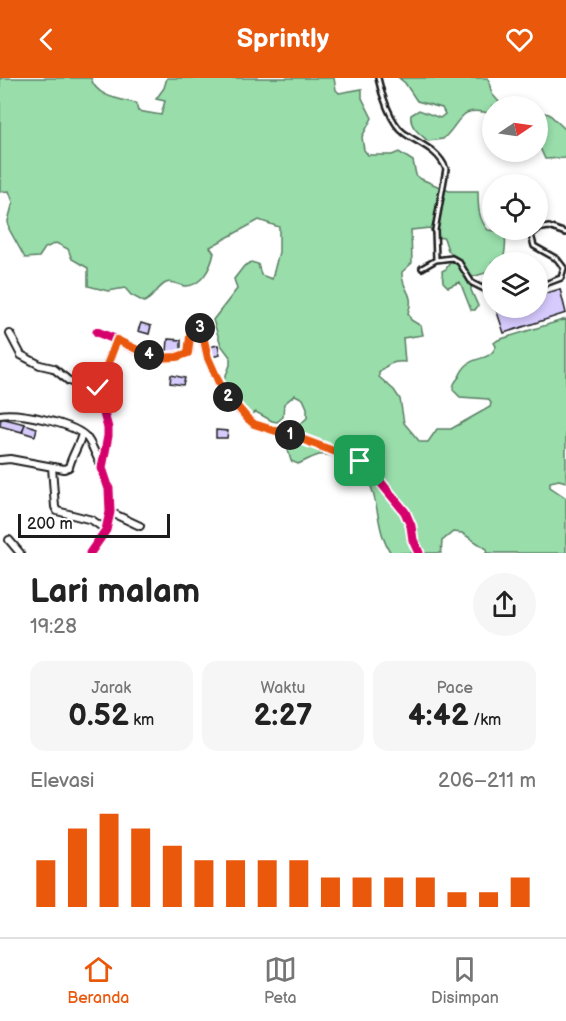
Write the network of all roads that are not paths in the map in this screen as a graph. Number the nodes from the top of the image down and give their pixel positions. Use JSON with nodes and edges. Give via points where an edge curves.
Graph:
{"nodes":[{"id":1,"x":378,"y":78,"type":"edge"},
{"id":2,"x":548,"y":227,"type":"edge"},
{"id":3,"x":566,"y":233,"type":"edge"},
{"id":4,"x":532,"y":240,"type":"edge"},
{"id":5,"x":544,"y":252,"type":"edge"},
{"id":6,"x":548,"y":254,"type":"edge"},
{"id":7,"x":436,"y":260,"type":"junction"},
{"id":8,"x":422,"y":268,"type":"dead end"},
{"id":9,"x":548,"y":283,"type":"edge"},
{"id":10,"x":482,"y":288,"type":"edge"},
{"id":11,"x":97,"y":332,"type":"dead end"},
{"id":12,"x":10,"y":334,"type":"dead end"},
{"id":13,"x":117,"y":340,"type":"junction"},
{"id":14,"x":98,"y":388,"type":"junction"},
{"id":15,"x":0,"y":415,"type":"edge"},
{"id":16,"x":82,"y":434,"type":"junction"},
{"id":17,"x":0,"y":460,"type":"edge"},
{"id":18,"x":52,"y":467,"type":"junction"},
{"id":19,"x":102,"y":468,"type":"junction"},
{"id":20,"x":111,"y":512,"type":"junction"},
{"id":21,"x":140,"y":526,"type":"dead end"},
{"id":22,"x":106,"y":530,"type":"junction"},
{"id":23,"x":9,"y":540,"type":"dead end"},
{"id":24,"x":20,"y":553,"type":"edge"},
{"id":25,"x":90,"y":553,"type":"edge"},
{"id":26,"x":419,"y":553,"type":"edge"}],
"edges":[{"from":1,"to":7,"type":"lane","via":[[386,105],[400,130],[425,145],[446,169],[435,230]]},
{"from":2,"to":3,"type":"lane"},
{"from":4,"to":5,"type":"lane","via":[[534,246]]},
{"from":6,"to":9,"type":"lane","via":[[564,268],[561,278]]},
{"from":7,"to":8,"type":"lane"},
{"from":7,"to":10,"type":"lane","via":[[452,258],[459,262],[472,283]]},
{"from":11,"to":13,"type":"street"},
{"from":12,"to":14,"type":"street","via":[[21,355],[53,368],[69,381]]},
{"from":13,"to":14,"type":"street"},
{"from":13,"to":26,"type":"street","via":[[155,358],[177,357],[189,351],[191,329],[200,328],[221,387],[239,410],[254,424],[360,461],[369,468],[405,512]]},
{"from":14,"to":19,"type":"street","via":[[108,436]]},
{"from":15,"to":16,"type":"street","via":[[16,413]]},
{"from":16,"to":18,"type":"street","via":[[69,467]]},
{"from":16,"to":19,"type":"street"},
{"from":17,"to":18,"type":"street"},
{"from":18,"to":22,"type":"street","via":[[57,512],[92,520]]},
{"from":19,"to":20,"type":"street"},
{"from":20,"to":21,"type":"street"},
{"from":20,"to":22,"type":"street"},
{"from":22,"to":25,"type":"street"},
{"from":23,"to":24,"type":"street"}]}
